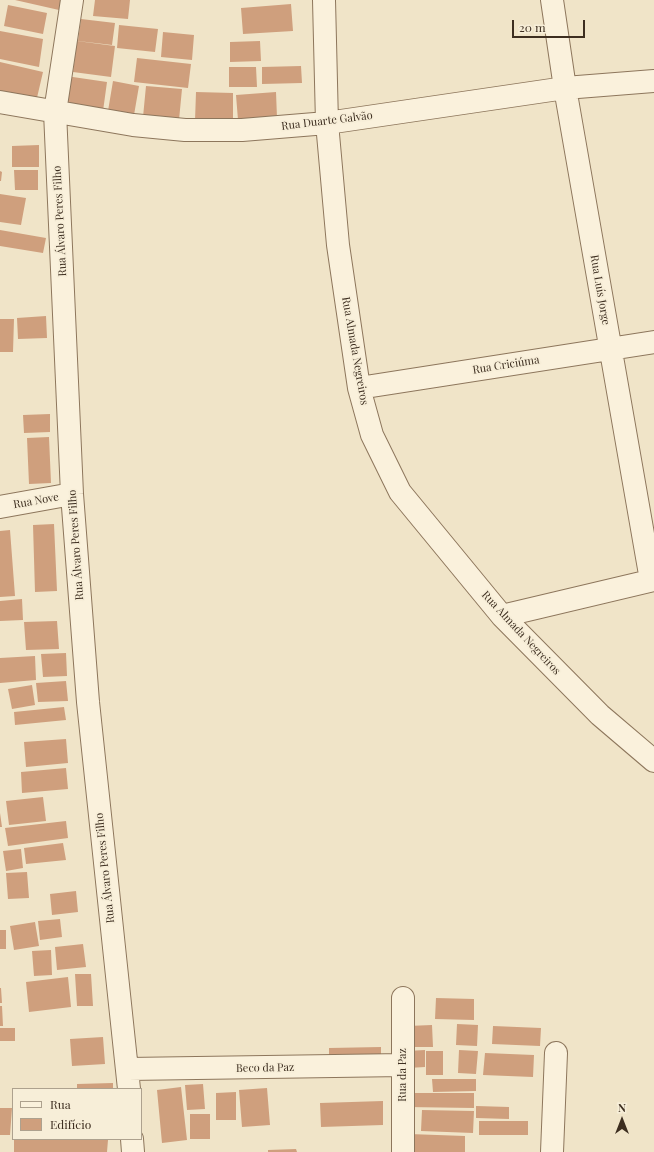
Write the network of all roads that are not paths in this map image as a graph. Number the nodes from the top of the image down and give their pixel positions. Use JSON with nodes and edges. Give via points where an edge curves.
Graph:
{"nodes":[{"id":1,"x":72,"y":0,"type":"edge"},
{"id":2,"x":324,"y":0,"type":"edge"},
{"id":3,"x":552,"y":0,"type":"edge"},
{"id":4,"x":654,"y":81,"type":"edge"},
{"id":5,"x":564,"y":88,"type":"junction"},
{"id":6,"x":0,"y":102,"type":"edge"},
{"id":7,"x":55,"y":112,"type":"junction"},
{"id":8,"x":327,"y":123,"type":"junction"},
{"id":9,"x":654,"y":342,"type":"edge"},
{"id":10,"x":610,"y":349,"type":"junction"},
{"id":11,"x":359,"y":388,"type":"junction"},
{"id":12,"x":72,"y":494,"type":"junction"},
{"id":13,"x":0,"y":507,"type":"edge"},
{"id":14,"x":652,"y":580,"type":"edge"},
{"id":15,"x":502,"y":616,"type":"junction"},
{"id":16,"x":654,"y":761,"type":"edge"},
{"id":17,"x":403,"y":998,"type":"dead end"},
{"id":18,"x":556,"y":1053,"type":"dead end"},
{"id":19,"x":403,"y":1065,"type":"junction"},
{"id":20,"x":128,"y":1079,"type":"edge"},
{"id":21,"x":132,"y":1140,"type":"edge"},
{"id":22,"x":133,"y":1152,"type":"edge"},
{"id":23,"x":403,"y":1152,"type":"edge"},
{"id":24,"x":552,"y":1152,"type":"edge"}],
"edges":[{"from":1,"to":7,"type":"street","name":"Rua Álvaro Peres Filho"},
{"from":2,"to":8,"type":"street","name":"Rua Almada Negreiros"},
{"from":3,"to":5,"type":"street","name":"Rua Luís Jorge"},
{"from":4,"to":5,"type":"street","name":"Rua Duarte Galvão"},
{"from":5,"to":8,"type":"street","name":"Rua Duarte Galvão"},
{"from":5,"to":10,"type":"street","name":"Rua Luís Jorge"},
{"from":6,"to":7,"type":"street","name":"Rua Duarte Galvão"},
{"from":7,"to":8,"type":"street","name":"Rua Duarte Galvão","via":[[133,125],[185,130],[242,130]]},
{"from":7,"to":12,"type":"street","name":"Rua Álvaro Peres Filho"},
{"from":8,"to":11,"type":"street","name":"Rua Almada Negreiros","via":[[338,245]]},
{"from":9,"to":10,"type":"street","name":"Rua Criciúma"},
{"from":10,"to":11,"type":"street","name":"Rua Criciúma"},
{"from":10,"to":14,"type":"street","name":"Rua Luís Jorge"},
{"from":11,"to":15,"type":"street","name":"Rua Almada Negreiros","via":[[372,435],[400,492]]},
{"from":12,"to":13,"type":"street","name":"Rua Nove"},
{"from":12,"to":20,"type":"street","name":"Rua Álvaro Peres Filho","via":[[88,702]]},
{"from":14,"to":15,"type":"street"},
{"from":15,"to":16,"type":"street","name":"Rua Almada Negreiros","via":[[600,715]]},
{"from":17,"to":19,"type":"street","name":"Rua da Paz"},
{"from":18,"to":24,"type":"street"},
{"from":19,"to":20,"type":"street","name":"Beco da Paz"},
{"from":19,"to":23,"type":"street","name":"Rua da Paz"},
{"from":21,"to":22,"type":"street"}]}
